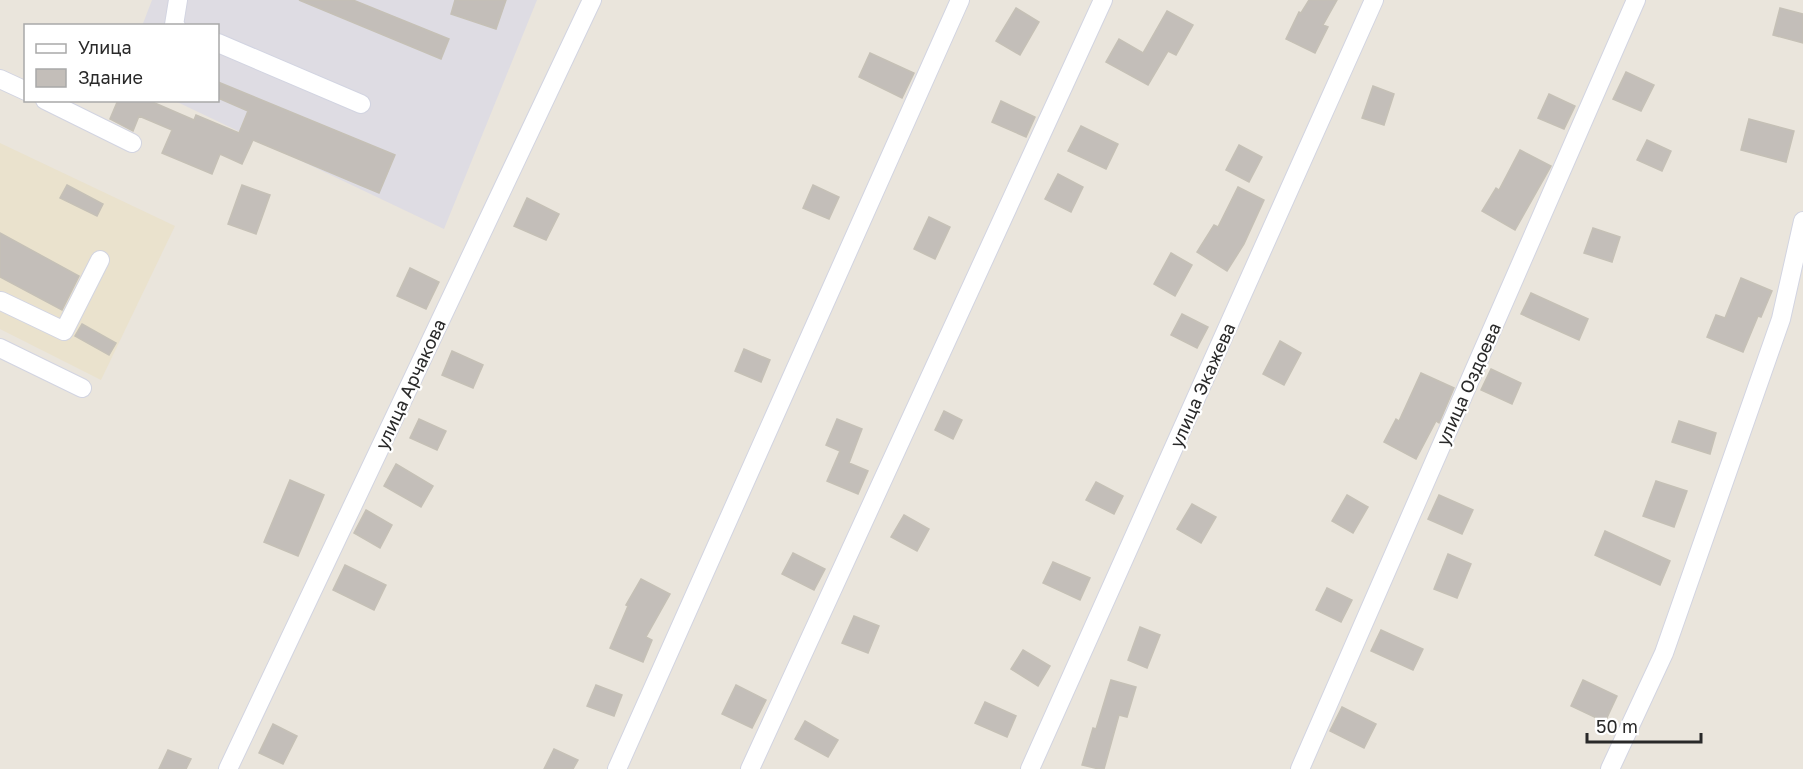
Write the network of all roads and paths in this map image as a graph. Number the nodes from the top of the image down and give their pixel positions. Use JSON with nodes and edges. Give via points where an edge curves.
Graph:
{"nodes":[{"id":1,"x":178,"y":0,"type":"edge"},
{"id":2,"x":592,"y":0,"type":"edge"},
{"id":3,"x":960,"y":0,"type":"edge"},
{"id":4,"x":1103,"y":0,"type":"edge"},
{"id":5,"x":1374,"y":0,"type":"edge"},
{"id":6,"x":1636,"y":0,"type":"edge"},
{"id":7,"x":174,"y":24,"type":"edge"},
{"id":8,"x":219,"y":43,"type":"edge"},
{"id":9,"x":0,"y":79,"type":"edge"},
{"id":10,"x":24,"y":90,"type":"edge"},
{"id":11,"x":49,"y":102,"type":"edge"},
{"id":12,"x":361,"y":104,"type":"dead end"},
{"id":13,"x":132,"y":143,"type":"dead end"},
{"id":14,"x":1803,"y":221,"type":"edge"},
{"id":15,"x":100,"y":260,"type":"dead end"},
{"id":16,"x":0,"y":302,"type":"edge"},
{"id":17,"x":0,"y":348,"type":"edge"},
{"id":18,"x":82,"y":388,"type":"dead end"},
{"id":19,"x":228,"y":769,"type":"edge"},
{"id":20,"x":617,"y":769,"type":"edge"},
{"id":21,"x":750,"y":769,"type":"edge"},
{"id":22,"x":1030,"y":769,"type":"edge"},
{"id":23,"x":1300,"y":769,"type":"edge"},
{"id":24,"x":1610,"y":769,"type":"edge"}],
"edges":[{"from":1,"to":7,"type":"street"},
{"from":2,"to":19,"type":"street","name":"улица Арчакова"},
{"from":3,"to":20,"type":"street"},
{"from":4,"to":21,"type":"street"},
{"from":5,"to":22,"type":"street","name":"улица Экажева"},
{"from":6,"to":23,"type":"street","name":"улица Оздоева"},
{"from":8,"to":12,"type":"street"},
{"from":9,"to":10,"type":"street"},
{"from":11,"to":13,"type":"street"},
{"from":14,"to":24,"type":"street","via":[[1781,320],[1664,653]]},
{"from":15,"to":16,"type":"street","via":[[64,331]]},
{"from":17,"to":18,"type":"street"}]}
